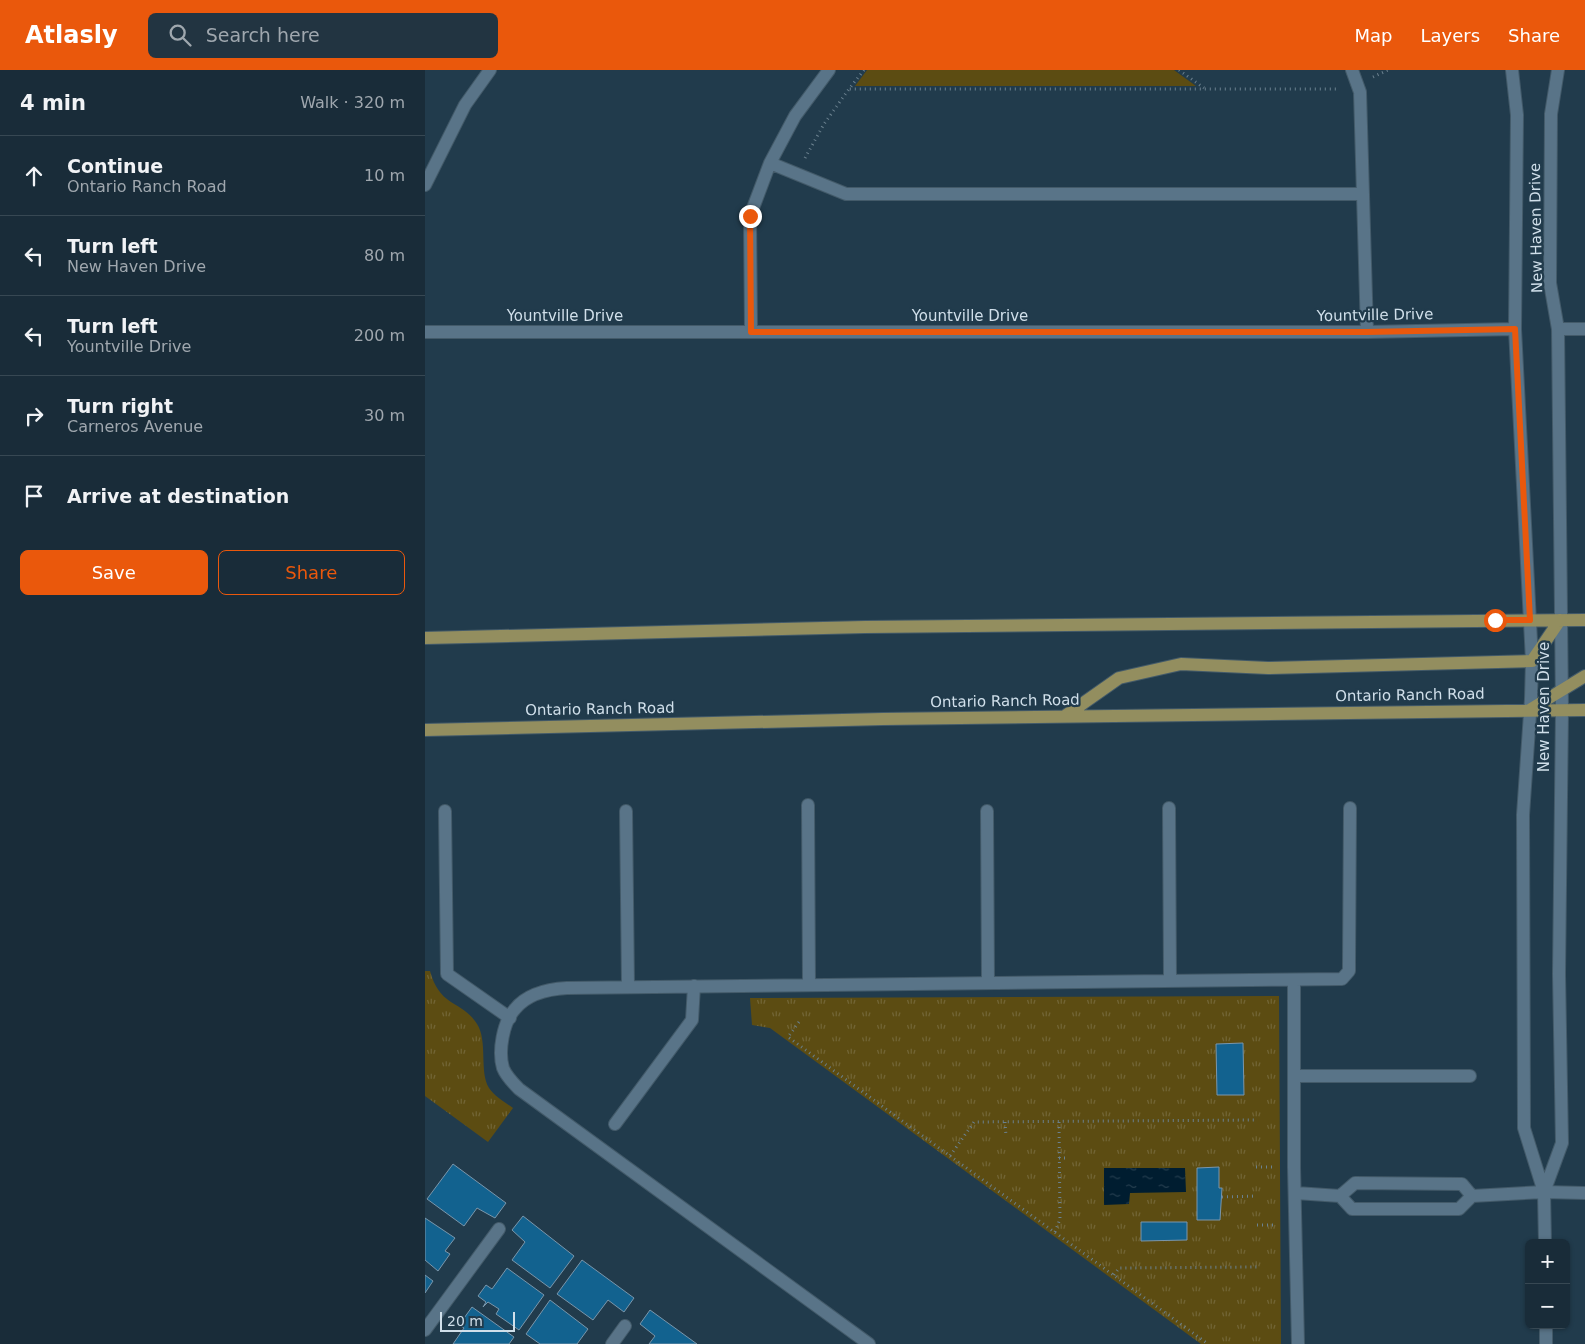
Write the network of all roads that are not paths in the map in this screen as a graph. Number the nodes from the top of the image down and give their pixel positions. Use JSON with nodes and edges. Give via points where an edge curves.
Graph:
{"nodes":[{"id":1,"x":490,"y":70,"type":"edge"},
{"id":2,"x":829,"y":70,"type":"edge"},
{"id":3,"x":1352,"y":70,"type":"edge"},
{"id":4,"x":1512,"y":70,"type":"edge"},
{"id":5,"x":1558,"y":70,"type":"edge"},
{"id":6,"x":770,"y":163,"type":"junction"},
{"id":7,"x":425,"y":184,"type":"edge"},
{"id":8,"x":1363,"y":194,"type":"junction"},
{"id":9,"x":1515,"y":329,"type":"junction"},
{"id":10,"x":1558,"y":329,"type":"junction"},
{"id":11,"x":1585,"y":329,"type":"edge"},
{"id":12,"x":425,"y":332,"type":"edge"},
{"id":13,"x":751,"y":332,"type":"junction"},
{"id":14,"x":1367,"y":332,"type":"junction"},
{"id":15,"x":1530,"y":620,"type":"junction"},
{"id":16,"x":1561,"y":620,"type":"junction"},
{"id":17,"x":1585,"y":620,"type":"edge"},
{"id":18,"x":425,"y":638,"type":"edge"},
{"id":19,"x":1532,"y":661,"type":"junction"},
{"id":20,"x":1585,"y":676,"type":"edge"},
{"id":21,"x":1561,"y":690,"type":"junction"},
{"id":22,"x":1531,"y":709,"type":"junction"},
{"id":23,"x":1562,"y":710,"type":"junction"},
{"id":24,"x":1585,"y":710,"type":"edge"},
{"id":25,"x":1065,"y":716,"type":"junction"},
{"id":26,"x":425,"y":730,"type":"edge"},
{"id":27,"x":808,"y":806,"type":"dead end"},
{"id":28,"x":1169,"y":808,"type":"dead end"},
{"id":29,"x":1350,"y":808,"type":"dead end"},
{"id":30,"x":445,"y":811,"type":"dead end"},
{"id":31,"x":626,"y":811,"type":"dead end"},
{"id":32,"x":987,"y":811,"type":"dead end"},
{"id":33,"x":1170,"y":980,"type":"junction"},
{"id":34,"x":1294,"y":980,"type":"junction"},
{"id":35,"x":988,"y":982,"type":"junction"},
{"id":36,"x":809,"y":984,"type":"junction"},
{"id":37,"x":694,"y":986,"type":"junction"},
{"id":38,"x":628,"y":987,"type":"junction"},
{"id":39,"x":509,"y":1018,"type":"junction"},
{"id":40,"x":1294,"y":1076,"type":"junction"},
{"id":41,"x":1470,"y":1076,"type":"dead end"},
{"id":42,"x":615,"y":1124,"type":"dead end"},
{"id":43,"x":1544,"y":1192,"type":"junction"},
{"id":44,"x":1296,"y":1193,"type":"junction"},
{"id":45,"x":1585,"y":1194,"type":"edge"},
{"id":46,"x":1340,"y":1196,"type":"junction"},
{"id":47,"x":1472,"y":1196,"type":"junction"},
{"id":48,"x":499,"y":1228,"type":"dead end"},
{"id":49,"x":1545,"y":1239,"type":"edge"},
{"id":50,"x":625,"y":1326,"type":"dead end"},
{"id":51,"x":1546,"y":1329,"type":"edge"},
{"id":52,"x":425,"y":1330,"type":"edge"},
{"id":53,"x":612,"y":1344,"type":"edge"},
{"id":54,"x":869,"y":1344,"type":"edge"},
{"id":55,"x":1298,"y":1344,"type":"edge"},
{"id":56,"x":1546,"y":1344,"type":"edge"}],
"edges":[{"from":1,"to":7,"type":"street","via":[[465,105]]},
{"from":2,"to":6,"type":"street","via":[[795,116]]},
{"from":3,"to":8,"type":"street","via":[[1360,92]]},
{"from":4,"to":9,"type":"street","name":"New Haven Drive","via":[[1517,115]]},
{"from":5,"to":10,"type":"street","name":"New Haven Drive","via":[[1551,114],[1550,274]]},
{"from":6,"to":8,"type":"street","via":[[846,194]]},
{"from":6,"to":13,"type":"street","via":[[750,216]]},
{"from":8,"to":14,"type":"street"},
{"from":9,"to":14,"type":"street","name":"Yountville Drive"},
{"from":9,"to":15,"type":"street","name":"New Haven Drive"},
{"from":10,"to":11,"type":"street"},
{"from":10,"to":16,"type":"street","name":"New Haven Drive"},
{"from":12,"to":13,"type":"street","name":"Yountville Drive"},
{"from":13,"to":14,"type":"street","name":"Yountville Drive"},
{"from":15,"to":16,"type":"main road"},
{"from":15,"to":18,"type":"main road","via":[[865,627]]},
{"from":15,"to":19,"type":"street","name":"New Haven Drive"},
{"from":16,"to":17,"type":"main road"},
{"from":16,"to":19,"type":"main road"},
{"from":16,"to":21,"type":"street","name":"New Haven Drive"},
{"from":19,"to":22,"type":"street","name":"New Haven Drive"},
{"from":19,"to":25,"type":"main road","via":[[1268,668],[1181,664],[1119,678]]},
{"from":20,"to":21,"type":"main road"},
{"from":21,"to":22,"type":"main road"},
{"from":21,"to":23,"type":"street","name":"New Haven Drive"},
{"from":22,"to":23,"type":"main road","name":"Ontario Ranch Road"},
{"from":22,"to":25,"type":"main road","name":"Ontario Ranch Road"},
{"from":22,"to":43,"type":"street","name":"New Haven Drive","via":[[1523,815],[1524,1128]]},
{"from":23,"to":24,"type":"main road","name":"Ontario Ranch Road"},
{"from":23,"to":43,"type":"street","name":"New Haven Drive","via":[[1559,974],[1562,1143]]},
{"from":25,"to":26,"type":"main road","name":"Ontario Ranch Road"},
{"from":27,"to":36,"type":"street"},
{"from":28,"to":33,"type":"street"},
{"from":29,"to":34,"type":"street","via":[[1349,971],[1342,979]]},
{"from":30,"to":39,"type":"street","via":[[447,974]]},
{"from":31,"to":38,"type":"street"},
{"from":32,"to":35,"type":"street"},
{"from":33,"to":34,"type":"street"},
{"from":33,"to":35,"type":"street"},
{"from":34,"to":40,"type":"street"},
{"from":35,"to":36,"type":"street"},
{"from":36,"to":37,"type":"street"},
{"from":37,"to":38,"type":"street"},
{"from":37,"to":42,"type":"street","via":[[692,1020]]},
{"from":38,"to":39,"type":"street","via":[[545,991],[523,1002]]},
{"from":39,"to":54,"type":"street","via":[[501,1057],[503,1069],[519,1089]]},
{"from":40,"to":41,"type":"street"},
{"from":40,"to":44,"type":"street"},
{"from":43,"to":45,"type":"street"},
{"from":43,"to":47,"type":"street"},
{"from":43,"to":49,"type":"street","name":"New Haven Drive"},
{"from":44,"to":46,"type":"street"},
{"from":44,"to":55,"type":"street"},
{"from":46,"to":47,"type":"street","via":[[1355,1183],[1462,1184]]},
{"from":46,"to":47,"type":"street","via":[[1352,1209],[1459,1209]]},
{"from":48,"to":52,"type":"street"},
{"from":50,"to":53,"type":"street"},
{"from":51,"to":56,"type":"street"}]}
